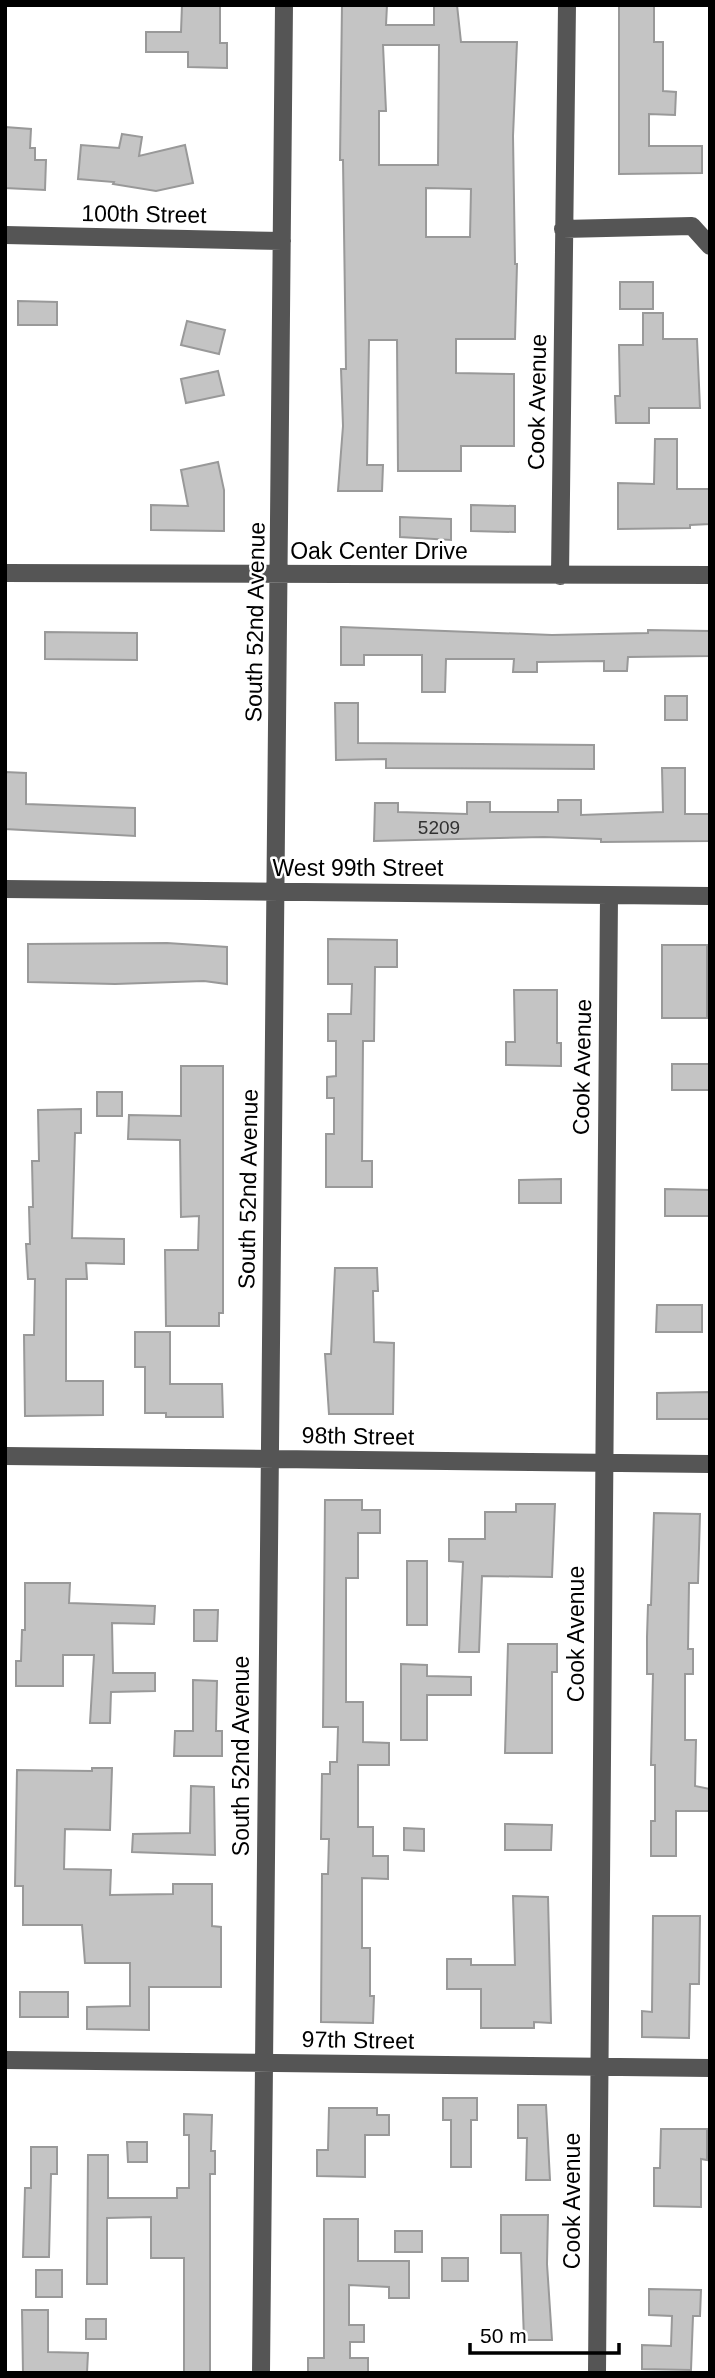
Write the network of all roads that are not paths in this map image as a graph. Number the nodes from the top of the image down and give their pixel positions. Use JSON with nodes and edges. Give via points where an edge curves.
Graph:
{"nodes":[{"id":1,"x":284,"y":5,"type":"edge"},
{"id":2,"x":567,"y":5,"type":"edge"},
{"id":3,"x":563,"y":229,"type":"junction"},
{"id":4,"x":5,"y":235,"type":"edge"},
{"id":5,"x":282,"y":241,"type":"junction"},
{"id":6,"x":710,"y":246,"type":"edge"},
{"id":7,"x":5,"y":573,"type":"edge"},
{"id":8,"x":710,"y":575,"type":"edge"},
{"id":9,"x":280,"y":576,"type":"junction"},
{"id":10,"x":560,"y":576,"type":"junction"},
{"id":11,"x":5,"y":889,"type":"edge"},
{"id":12,"x":277,"y":892,"type":"junction"},
{"id":13,"x":609,"y":896,"type":"junction"},
{"id":14,"x":710,"y":897,"type":"edge"},
{"id":15,"x":5,"y":1456,"type":"edge"},
{"id":16,"x":268,"y":1459,"type":"junction"},
{"id":17,"x":602,"y":1463,"type":"junction"},
{"id":18,"x":710,"y":1464,"type":"edge"},
{"id":19,"x":5,"y":2060,"type":"edge"},
{"id":20,"x":264,"y":2063,"type":"junction"},
{"id":21,"x":597,"y":2067,"type":"junction"},
{"id":22,"x":710,"y":2068,"type":"edge"},
{"id":23,"x":261,"y":2373,"type":"edge"},
{"id":24,"x":597,"y":2373,"type":"edge"}],
"edges":[{"from":1,"to":5,"type":"street","name":"South 52nd Avenue"},
{"from":2,"to":3,"type":"street","name":"Cook Avenue"},
{"from":3,"to":6,"type":"street","via":[[692,226]]},
{"from":3,"to":10,"type":"street","name":"Cook Avenue"},
{"from":4,"to":5,"type":"street","name":"100th Street"},
{"from":5,"to":9,"type":"street","name":"South 52nd Avenue"},
{"from":7,"to":9,"type":"street","name":"Oak Center Drive"},
{"from":8,"to":10,"type":"street","name":"Oak Center Drive"},
{"from":9,"to":10,"type":"street","name":"Oak Center Drive"},
{"from":9,"to":12,"type":"street","name":"South 52nd Avenue"},
{"from":11,"to":12,"type":"street","name":"West 99th Street"},
{"from":12,"to":13,"type":"street","name":"West 99th Street"},
{"from":12,"to":16,"type":"street","name":"South 52nd Avenue"},
{"from":13,"to":14,"type":"street","name":"West 99th Street"},
{"from":13,"to":17,"type":"street","name":"Cook Avenue"},
{"from":15,"to":16,"type":"street","name":"98th Street"},
{"from":16,"to":17,"type":"street","name":"98th Street"},
{"from":16,"to":20,"type":"street","name":"South 52nd Avenue"},
{"from":17,"to":18,"type":"street","name":"98th Street"},
{"from":17,"to":21,"type":"street","name":"Cook Avenue"},
{"from":19,"to":20,"type":"street","name":"97th Street"},
{"from":20,"to":21,"type":"street","name":"97th Street"},
{"from":20,"to":23,"type":"street","name":"South 52nd Avenue"},
{"from":21,"to":22,"type":"street","name":"97th Street"},
{"from":21,"to":24,"type":"street","name":"Cook Avenue"}]}
